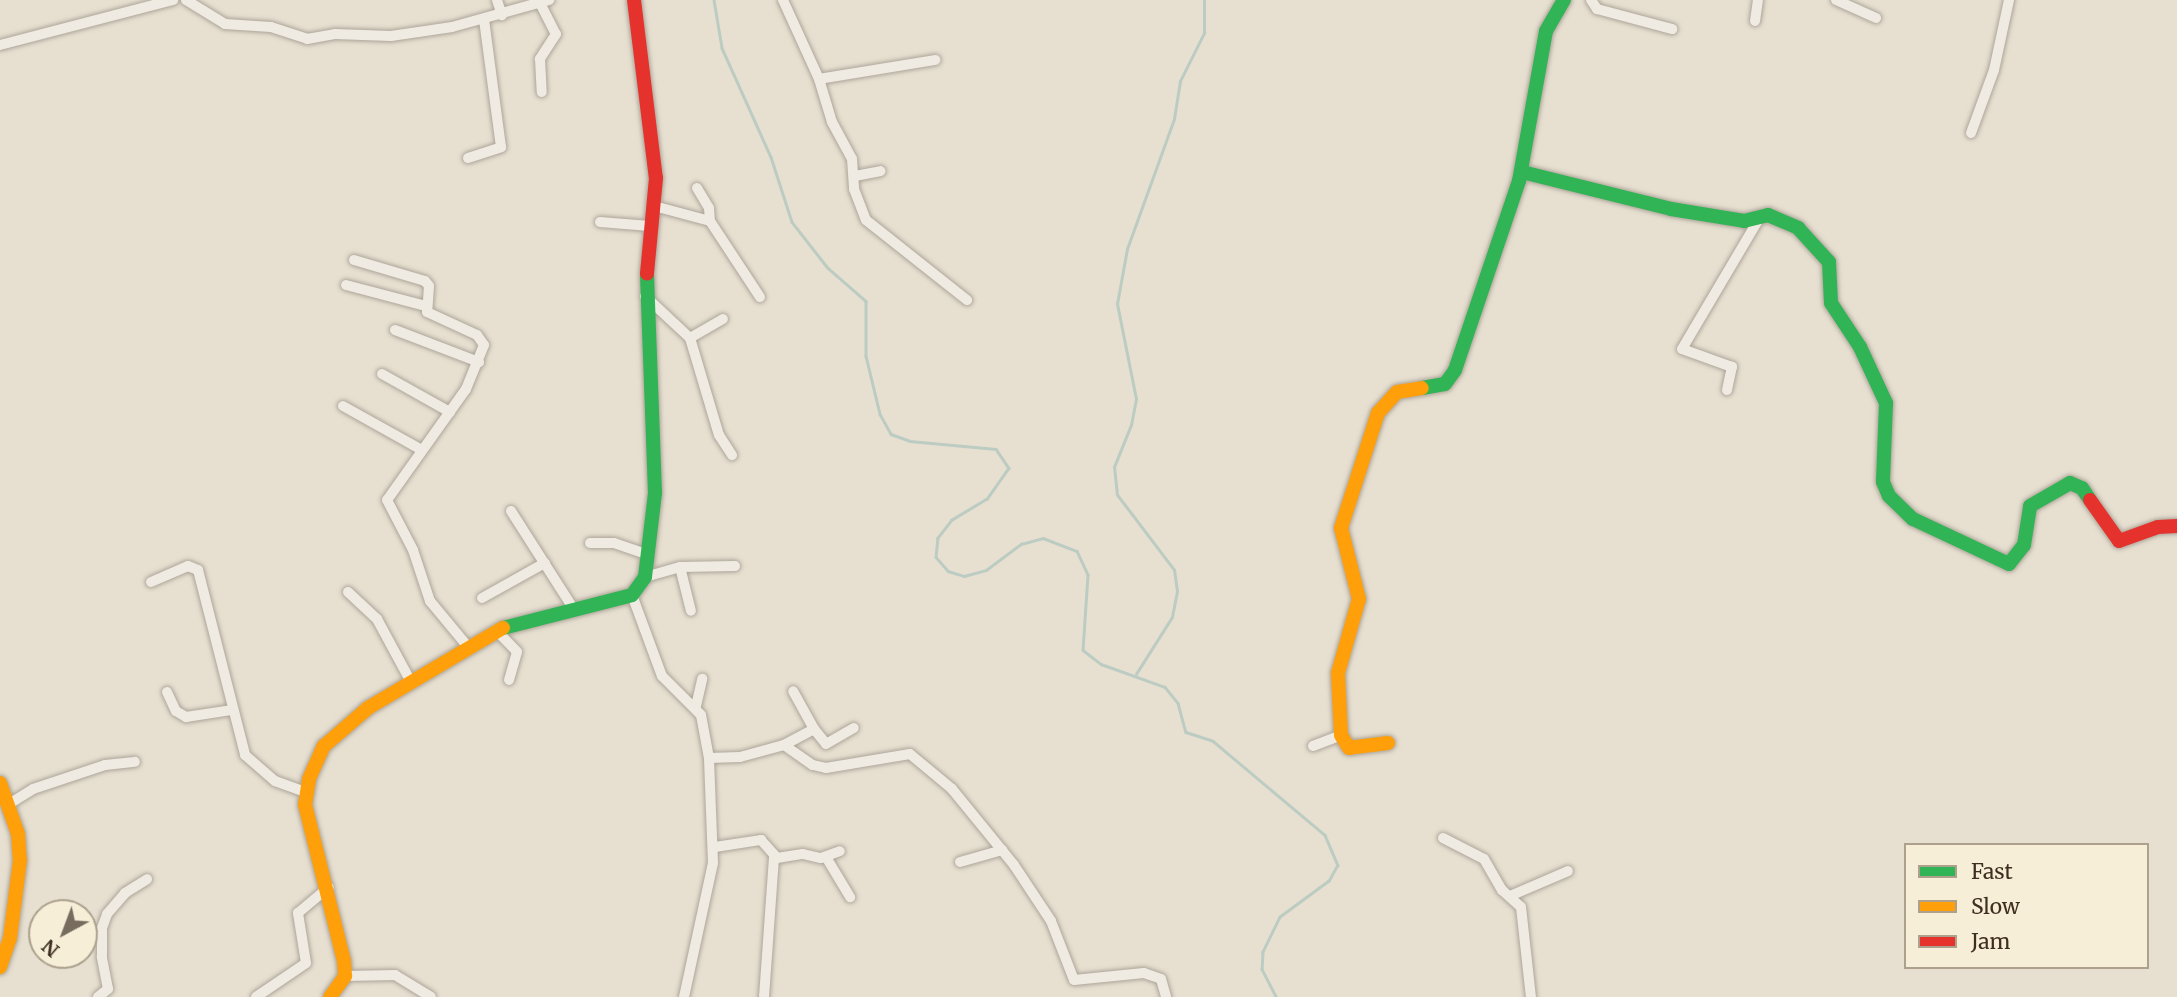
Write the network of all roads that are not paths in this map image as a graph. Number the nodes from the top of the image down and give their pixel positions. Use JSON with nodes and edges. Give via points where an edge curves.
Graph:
{"nodes":[{"id":1,"x":173,"y":0,"type":"edge"},
{"id":2,"x":186,"y":0,"type":"edge"},
{"id":3,"x":497,"y":0,"type":"edge"},
{"id":4,"x":634,"y":0,"type":"edge"},
{"id":5,"x":783,"y":0,"type":"edge"},
{"id":6,"x":1564,"y":0,"type":"edge"},
{"id":7,"x":1591,"y":0,"type":"edge"},
{"id":8,"x":1758,"y":0,"type":"edge"},
{"id":9,"x":1836,"y":0,"type":"edge"},
{"id":10,"x":2009,"y":0,"type":"edge"},
{"id":11,"x":545,"y":2,"type":"edge"},
{"id":12,"x":502,"y":15,"type":"junction"},
{"id":13,"x":1876,"y":18,"type":"dead end"},
{"id":14,"x":484,"y":20,"type":"junction"},
{"id":15,"x":1755,"y":21,"type":"dead end"},
{"id":16,"x":1672,"y":29,"type":"dead end"},
{"id":17,"x":0,"y":45,"type":"edge"},
{"id":18,"x":935,"y":60,"type":"dead end"},
{"id":19,"x":819,"y":79,"type":"junction"},
{"id":20,"x":542,"y":92,"type":"dead end"},
{"id":21,"x":1971,"y":133,"type":"dead end"},
{"id":22,"x":468,"y":158,"type":"dead end"},
{"id":23,"x":881,"y":171,"type":"dead end"},
{"id":24,"x":1522,"y":172,"type":"junction"},
{"id":25,"x":855,"y":176,"type":"junction"},
{"id":26,"x":697,"y":188,"type":"dead end"},
{"id":27,"x":654,"y":206,"type":"junction"},
{"id":28,"x":1760,"y":216,"type":"junction"},
{"id":29,"x":710,"y":221,"type":"junction"},
{"id":30,"x":600,"y":222,"type":"dead end"},
{"id":31,"x":650,"y":226,"type":"junction"},
{"id":32,"x":354,"y":260,"type":"dead end"},
{"id":33,"x":346,"y":285,"type":"dead end"},
{"id":34,"x":645,"y":296,"type":"junction"},
{"id":35,"x":760,"y":297,"type":"dead end"},
{"id":36,"x":967,"y":300,"type":"dead end"},
{"id":37,"x":426,"y":306,"type":"junction"},
{"id":38,"x":723,"y":319,"type":"dead end"},
{"id":39,"x":395,"y":330,"type":"dead end"},
{"id":40,"x":690,"y":338,"type":"junction"},
{"id":41,"x":480,"y":362,"type":"junction"},
{"id":42,"x":382,"y":374,"type":"dead end"},
{"id":43,"x":1727,"y":390,"type":"dead end"},
{"id":44,"x":343,"y":406,"type":"dead end"},
{"id":45,"x":450,"y":412,"type":"junction"},
{"id":46,"x":422,"y":450,"type":"junction"},
{"id":47,"x":732,"y":455,"type":"dead end"},
{"id":48,"x":511,"y":511,"type":"dead end"},
{"id":49,"x":2177,"y":526,"type":"edge"},
{"id":50,"x":590,"y":543,"type":"dead end"},
{"id":51,"x":649,"y":555,"type":"junction"},
{"id":52,"x":545,"y":563,"type":"junction"},
{"id":53,"x":735,"y":566,"type":"dead end"},
{"id":54,"x":680,"y":567,"type":"junction"},
{"id":55,"x":645,"y":578,"type":"junction"},
{"id":56,"x":151,"y":582,"type":"dead end"},
{"id":57,"x":348,"y":592,"type":"dead end"},
{"id":58,"x":632,"y":595,"type":"junction"},
{"id":59,"x":482,"y":598,"type":"dead end"},
{"id":60,"x":573,"y":608,"type":"junction"},
{"id":61,"x":691,"y":611,"type":"dead end"},
{"id":62,"x":496,"y":631,"type":"junction"},
{"id":63,"x":469,"y":648,"type":"junction"},
{"id":64,"x":702,"y":679,"type":"dead end"},
{"id":65,"x":509,"y":680,"type":"dead end"},
{"id":66,"x":411,"y":682,"type":"junction"},
{"id":67,"x":793,"y":691,"type":"dead end"},
{"id":68,"x":167,"y":692,"type":"dead end"},
{"id":69,"x":696,"y":706,"type":"junction"},
{"id":70,"x":232,"y":710,"type":"junction"},
{"id":71,"x":854,"y":728,"type":"dead end"},
{"id":72,"x":814,"y":729,"type":"junction"},
{"id":73,"x":1341,"y":735,"type":"junction"},
{"id":74,"x":1388,"y":743,"type":"dead end"},
{"id":75,"x":784,"y":745,"type":"junction"},
{"id":76,"x":1313,"y":746,"type":"dead end"},
{"id":77,"x":709,"y":758,"type":"junction"},
{"id":78,"x":135,"y":762,"type":"dead end"},
{"id":79,"x":0,"y":783,"type":"edge"},
{"id":80,"x":306,"y":792,"type":"junction"},
{"id":81,"x":9,"y":804,"type":"junction"},
{"id":82,"x":1443,"y":838,"type":"dead end"},
{"id":83,"x":715,"y":847,"type":"junction"},
{"id":84,"x":840,"y":850,"type":"dead end"},
{"id":85,"x":1002,"y":850,"type":"junction"},
{"id":86,"x":774,"y":857,"type":"junction"},
{"id":87,"x":826,"y":857,"type":"junction"},
{"id":88,"x":960,"y":862,"type":"dead end"},
{"id":89,"x":1568,"y":871,"type":"dead end"},
{"id":90,"x":147,"y":878,"type":"dead end"},
{"id":91,"x":329,"y":886,"type":"junction"},
{"id":92,"x":1510,"y":896,"type":"junction"},
{"id":93,"x":850,"y":897,"type":"dead end"},
{"id":94,"x":0,"y":967,"type":"edge"},
{"id":95,"x":345,"y":976,"type":"junction"},
{"id":96,"x":98,"y":997,"type":"edge"},
{"id":97,"x":256,"y":997,"type":"edge"},
{"id":98,"x":330,"y":997,"type":"edge"},
{"id":99,"x":431,"y":997,"type":"edge"},
{"id":100,"x":684,"y":997,"type":"edge"},
{"id":101,"x":764,"y":997,"type":"edge"},
{"id":102,"x":1166,"y":997,"type":"edge"},
{"id":103,"x":1531,"y":997,"type":"edge"}],
"edges":[{"from":1,"to":17,"type":"street"},
{"from":2,"to":14,"type":"street","via":[[225,24],[271,27],[307,39],[335,34],[391,36]]},
{"from":3,"to":12,"type":"street"},
{"from":4,"to":27,"type":"street","via":[[656,153]]},
{"from":5,"to":19,"type":"street"},
{"from":6,"to":24,"type":"street","via":[[1546,31]]},
{"from":7,"to":16,"type":"street","via":[[1597,9]]},
{"from":8,"to":15,"type":"street"},
{"from":9,"to":13,"type":"street"},
{"from":10,"to":21,"type":"street","via":[[1994,70]]},
{"from":11,"to":12,"type":"street"},
{"from":11,"to":20,"type":"street","via":[[555,34],[540,59]]},
{"from":12,"to":14,"type":"street"},
{"from":14,"to":22,"type":"street","via":[[501,147]]},
{"from":18,"to":19,"type":"street"},
{"from":19,"to":25,"type":"street"},
{"from":23,"to":25,"type":"street"},
{"from":24,"to":28,"type":"street","via":[[1671,209],[1744,221]]},
{"from":24,"to":73,"type":"street","via":[[1450,381],[1397,392],[1370,430],[1359,482],[1341,528],[1359,599],[1338,673]]},
{"from":25,"to":36,"type":"street","via":[[858,205],[866,220]]},
{"from":26,"to":29,"type":"street","via":[[709,208]]},
{"from":27,"to":29,"type":"street"},
{"from":27,"to":31,"type":"street"},
{"from":28,"to":43,"type":"street","via":[[1682,349],[1732,367]]},
{"from":28,"to":49,"type":"street","via":[[1789,221],[1829,262],[1830,303],[1860,347],[1886,402],[1883,482],[1889,496],[1913,519],[2010,564],[2024,545],[2030,506],[2070,483],[2082,488],[2119,541],[2158,527]]},
{"from":29,"to":35,"type":"street"},
{"from":30,"to":31,"type":"street"},
{"from":31,"to":34,"type":"street"},
{"from":32,"to":37,"type":"street","via":[[425,281],[429,286]]},
{"from":33,"to":37,"type":"street"},
{"from":34,"to":40,"type":"street"},
{"from":34,"to":51,"type":"street","via":[[655,493]]},
{"from":37,"to":41,"type":"street","via":[[432,314],[477,335],[484,345]]},
{"from":38,"to":40,"type":"street"},
{"from":39,"to":41,"type":"street"},
{"from":40,"to":47,"type":"street","via":[[719,435]]},
{"from":41,"to":45,"type":"street"},
{"from":42,"to":45,"type":"street"},
{"from":44,"to":46,"type":"street"},
{"from":45,"to":46,"type":"street"},
{"from":46,"to":63,"type":"street","via":[[387,500],[413,550],[430,600]]},
{"from":48,"to":52,"type":"street"},
{"from":50,"to":51,"type":"street","via":[[614,543]]},
{"from":51,"to":55,"type":"street"},
{"from":52,"to":59,"type":"street"},
{"from":52,"to":60,"type":"street"},
{"from":53,"to":54,"type":"street"},
{"from":54,"to":55,"type":"street"},
{"from":54,"to":61,"type":"street"},
{"from":55,"to":58,"type":"street"},
{"from":56,"to":70,"type":"street","via":[[188,566],[198,570]]},
{"from":57,"to":66,"type":"street","via":[[377,619]]},
{"from":58,"to":60,"type":"street"},
{"from":58,"to":69,"type":"street","via":[[662,676]]},
{"from":60,"to":62,"type":"street"},
{"from":62,"to":63,"type":"street"},
{"from":62,"to":65,"type":"street","via":[[517,652]]},
{"from":63,"to":66,"type":"street"},
{"from":64,"to":69,"type":"street"},
{"from":66,"to":80,"type":"street","via":[[331,736],[318,754]]},
{"from":67,"to":72,"type":"street"},
{"from":68,"to":70,"type":"street","via":[[176,711],[186,717]]},
{"from":69,"to":77,"type":"street"},
{"from":70,"to":80,"type":"street","via":[[250,762],[275,781]]},
{"from":71,"to":72,"type":"street","via":[[826,744]]},
{"from":72,"to":75,"type":"street"},
{"from":73,"to":74,"type":"street","via":[[1349,748]]},
{"from":73,"to":76,"type":"street"},
{"from":75,"to":77,"type":"street","via":[[740,757]]},
{"from":75,"to":85,"type":"street","via":[[819,768],[910,754],[952,789]]},
{"from":77,"to":83,"type":"street"},
{"from":78,"to":81,"type":"street","via":[[104,765],[33,789]]},
{"from":79,"to":81,"type":"street"},
{"from":80,"to":91,"type":"street","via":[[308,823]]},
{"from":81,"to":94,"type":"street","via":[[18,834],[19,893]]},
{"from":82,"to":92,"type":"street","via":[[1484,859]]},
{"from":83,"to":86,"type":"street","via":[[761,841]]},
{"from":83,"to":100,"type":"street"},
{"from":84,"to":87,"type":"street"},
{"from":85,"to":88,"type":"street"},
{"from":85,"to":102,"type":"street","via":[[1051,921],[1073,980],[1144,973],[1161,979]]},
{"from":86,"to":87,"type":"street"},
{"from":86,"to":101,"type":"street"},
{"from":87,"to":93,"type":"street"},
{"from":89,"to":92,"type":"street"},
{"from":90,"to":96,"type":"street","via":[[125,893],[107,915],[102,928],[108,989]]},
{"from":91,"to":95,"type":"street"},
{"from":91,"to":97,"type":"street","via":[[298,913],[306,963]]},
{"from":92,"to":103,"type":"street","via":[[1521,906]]},
{"from":95,"to":98,"type":"street"},
{"from":95,"to":99,"type":"street","via":[[395,975]]}]}
